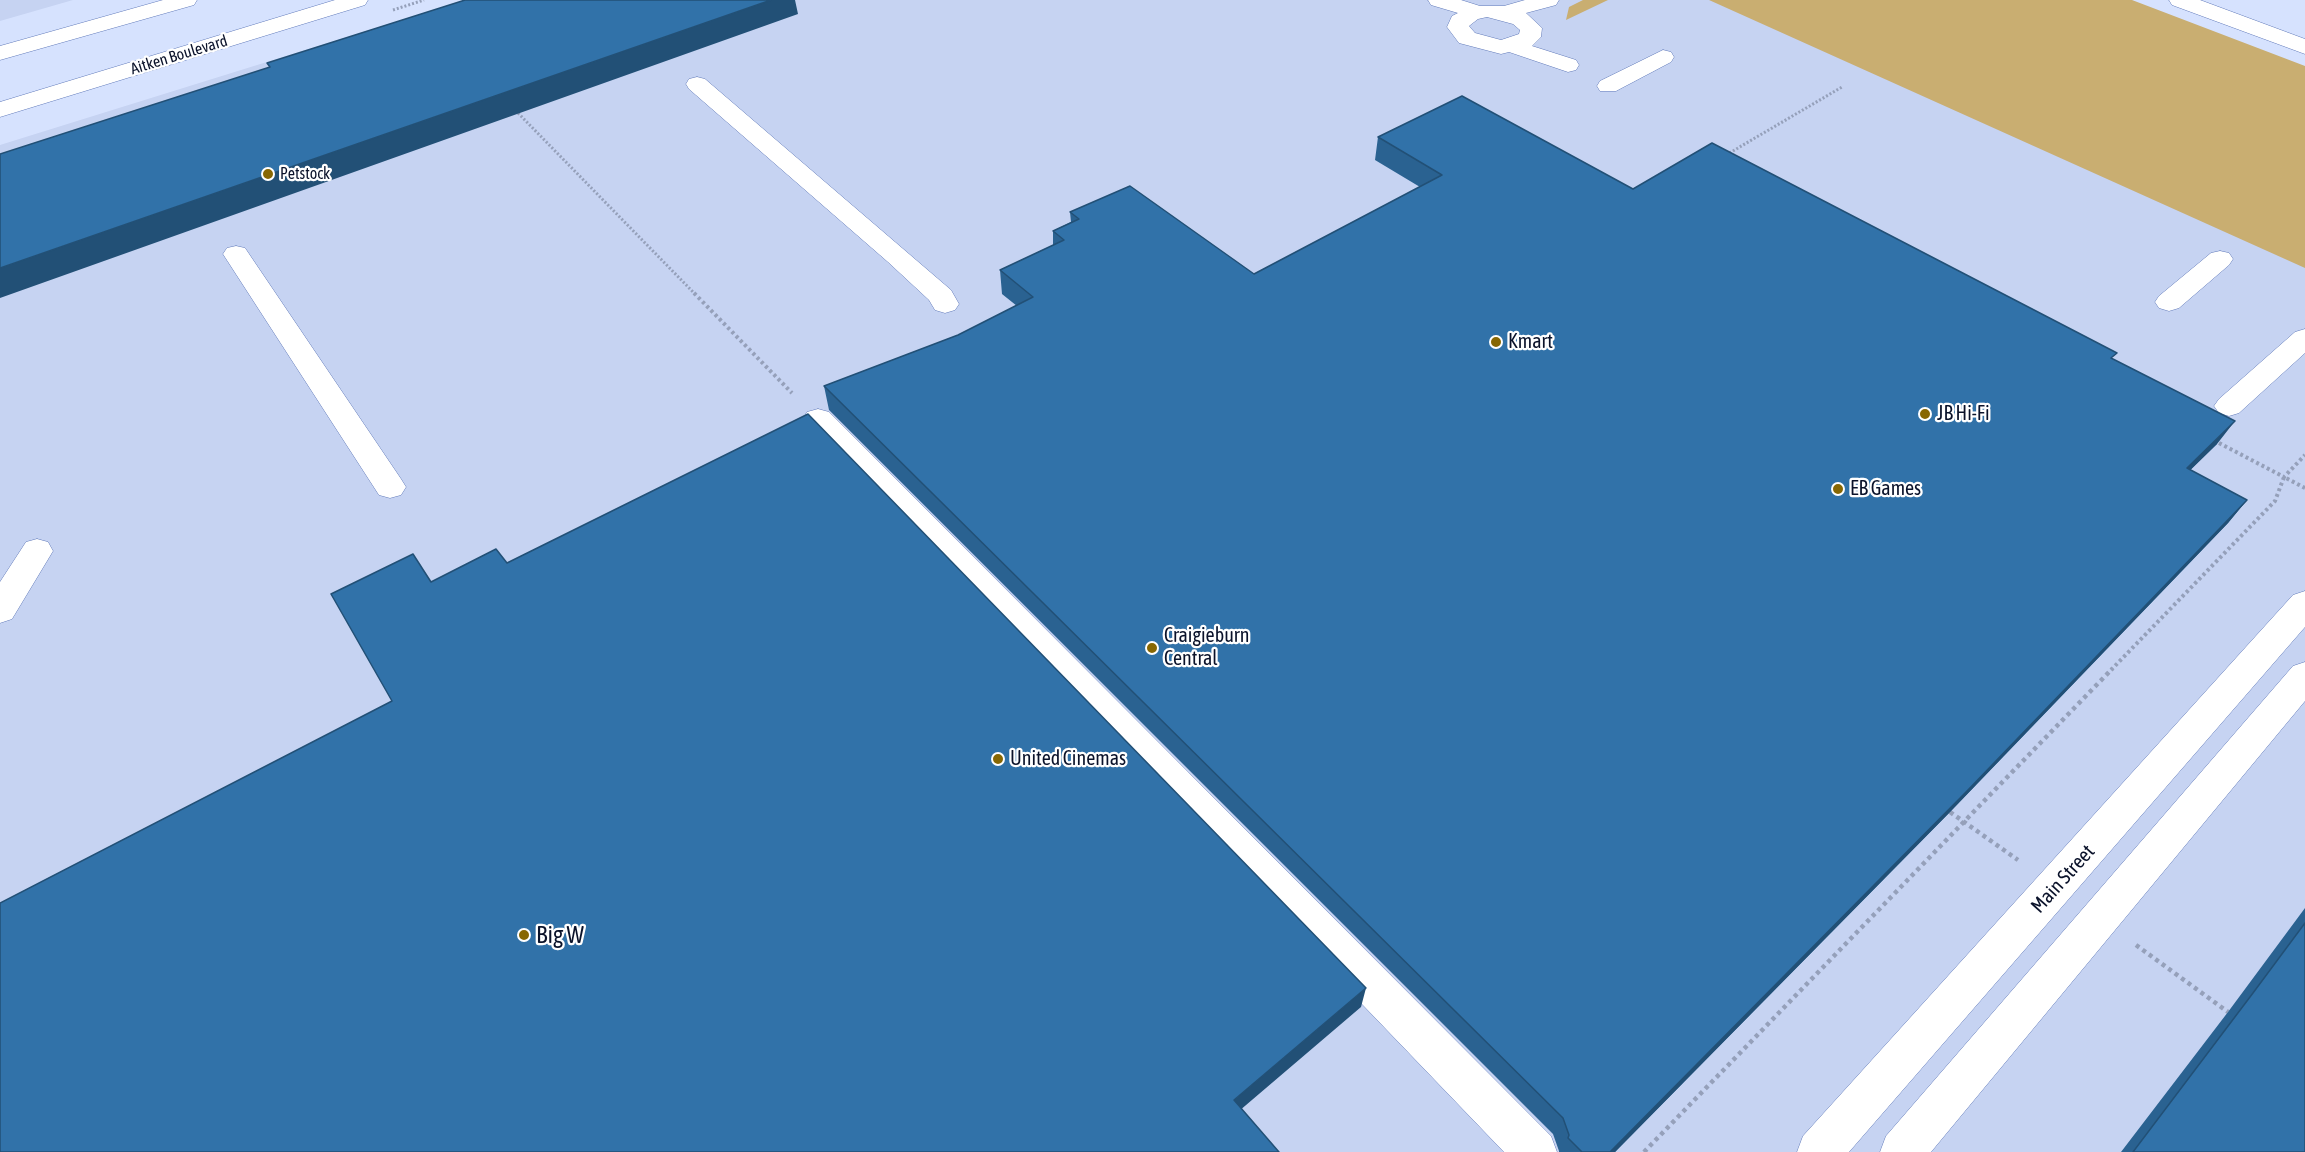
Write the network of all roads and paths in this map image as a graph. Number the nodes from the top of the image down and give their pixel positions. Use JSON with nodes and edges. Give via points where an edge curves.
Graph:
{"nodes":[{"id":1,"x":186,"y":0,"type":"edge"},
{"id":2,"x":357,"y":0,"type":"edge"},
{"id":3,"x":1427,"y":0,"type":"edge"},
{"id":4,"x":1439,"y":0,"type":"edge"},
{"id":5,"x":1548,"y":0,"type":"edge"},
{"id":6,"x":1558,"y":0,"type":"edge"},
{"id":7,"x":2180,"y":0,"type":"edge"},
{"id":8,"x":2222,"y":0,"type":"edge"},
{"id":9,"x":1505,"y":13,"type":"junction"},
{"id":10,"x":1469,"y":16,"type":"junction"},
{"id":11,"x":2305,"y":33,"type":"edge"},
{"id":12,"x":1523,"y":35,"type":"junction"},
{"id":13,"x":2305,"y":47,"type":"edge"},
{"id":14,"x":0,"y":53,"type":"edge"},
{"id":15,"x":1663,"y":57,"type":"dead end"},
{"id":16,"x":697,"y":84,"type":"dead end"},
{"id":17,"x":1608,"y":87,"type":"dead end"},
{"id":18,"x":1842,"y":87,"type":"dead end"},
{"id":19,"x":0,"y":110,"type":"edge"},
{"id":20,"x":518,"y":113,"type":"edge"},
{"id":21,"x":1725,"y":156,"type":"edge"},
{"id":22,"x":236,"y":254,"type":"dead end"},
{"id":23,"x":2220,"y":259,"type":"dead end"},
{"id":24,"x":2169,"y":302,"type":"dead end"},
{"id":25,"x":945,"y":304,"type":"dead end"},
{"id":26,"x":2304,"y":340,"type":"edge"},
{"id":27,"x":2229,"y":406,"type":"dead end"},
{"id":28,"x":818,"y":419,"type":"joint"},
{"id":29,"x":2212,"y":440,"type":"edge"},
{"id":30,"x":2305,"y":455,"type":"edge"},
{"id":31,"x":2284,"y":477,"type":"junction"},
{"id":32,"x":390,"y":487,"type":"dead end"},
{"id":33,"x":2305,"y":488,"type":"edge"},
{"id":34,"x":37,"y":550,"type":"dead end"},
{"id":35,"x":2305,"y":604,"type":"edge"},
{"id":36,"x":0,"y":610,"type":"edge"},
{"id":37,"x":2305,"y":676,"type":"edge"},
{"id":38,"x":1535,"y":1152,"type":"edge"},
{"id":39,"x":1644,"y":1152,"type":"edge"},
{"id":40,"x":1819,"y":1152,"type":"edge"},
{"id":41,"x":1902,"y":1152,"type":"edge"}],
"edges":[{"from":1,"to":14,"type":"street"},
{"from":2,"to":19,"type":"street","name":"Aitken Boulevard"},
{"from":3,"to":10,"type":"street"},
{"from":4,"to":10,"type":"street"},
{"from":5,"to":9,"type":"street"},
{"from":6,"to":12,"type":"street"},
{"from":7,"to":13,"type":"street"},
{"from":8,"to":11,"type":"street"},
{"from":9,"to":10,"type":"street"},
{"from":9,"to":12,"type":"street"},
{"from":10,"to":12,"type":"street","via":[[1458,27],[1467,38],[1488,46]]},
{"from":15,"to":17,"type":"street"},
{"from":16,"to":25,"type":"street","via":[[897,256]]},
{"from":18,"to":21,"type":"path"},
{"from":20,"to":28,"type":"path"},
{"from":22,"to":32,"type":"street"},
{"from":23,"to":24,"type":"street"},
{"from":26,"to":27,"type":"street"},
{"from":28,"to":38,"type":"street"},
{"from":29,"to":31,"type":"path"},
{"from":30,"to":31,"type":"path"},
{"from":31,"to":33,"type":"path"},
{"from":31,"to":39,"type":"path","via":[[2275,501]]},
{"from":34,"to":36,"type":"street"},
{"from":35,"to":40,"type":"street","name":"Main Street"},
{"from":37,"to":41,"type":"street"}]}
